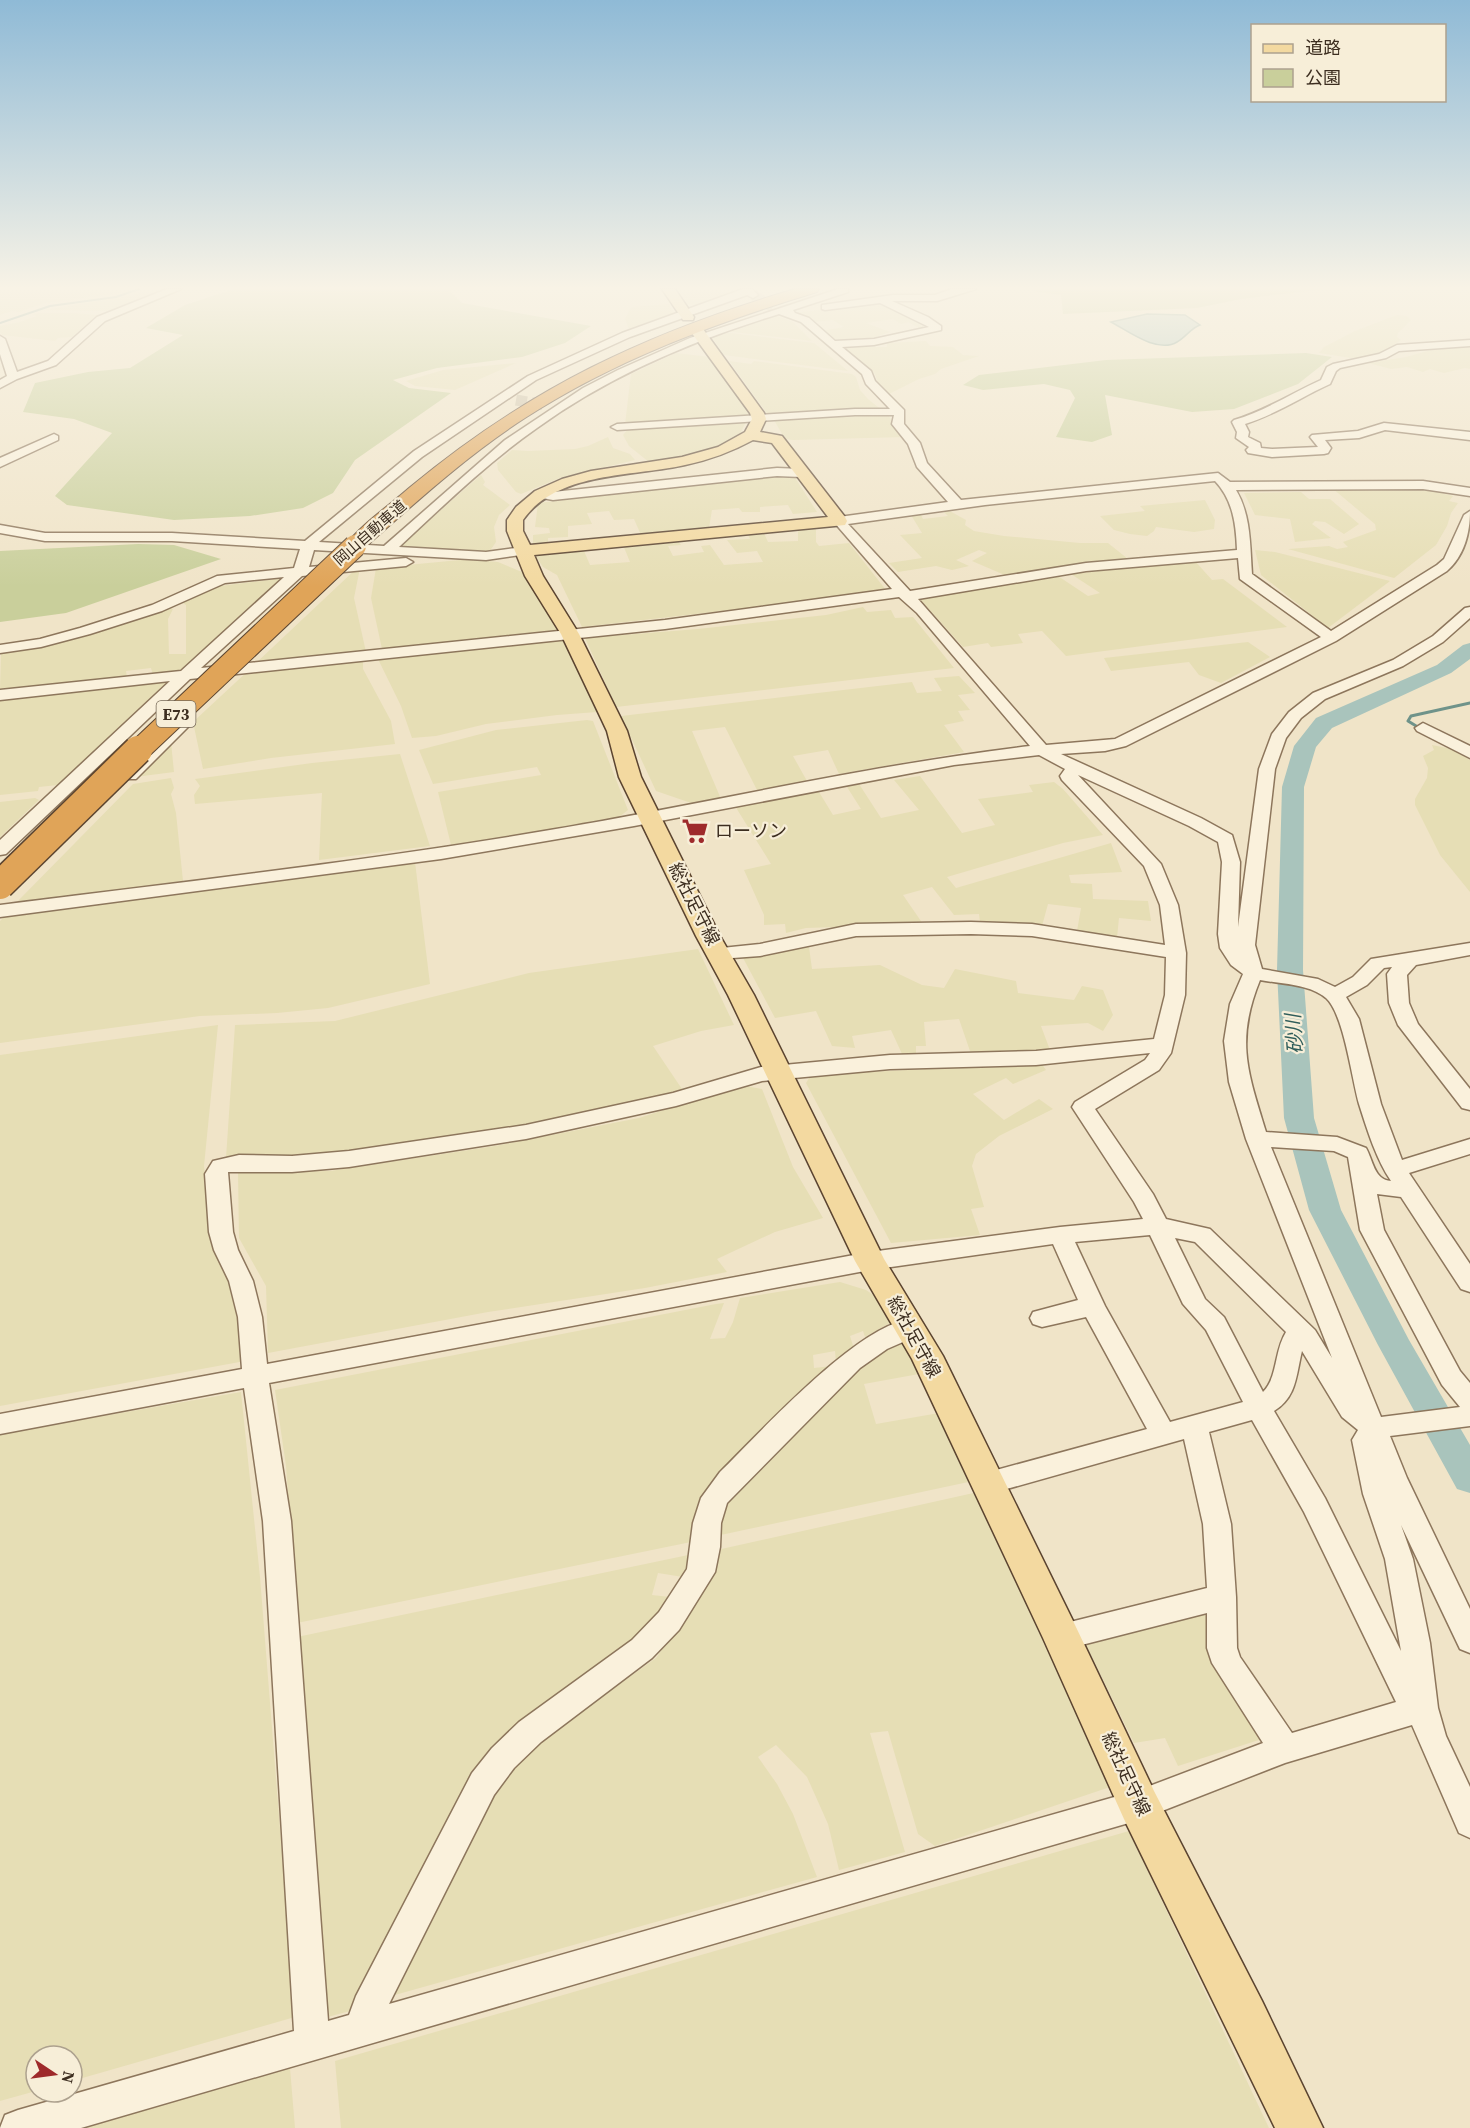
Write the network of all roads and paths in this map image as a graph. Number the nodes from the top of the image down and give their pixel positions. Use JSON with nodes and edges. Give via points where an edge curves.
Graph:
{"nodes":[{"id":1,"x":520,"y":388,"type":"edge"},
{"id":2,"x":548,"y":388,"type":"tunnel mouth"},
{"id":3,"x":562,"y":388,"type":"edge"},
{"id":4,"x":590,"y":388,"type":"edge"},
{"id":5,"x":739,"y":388,"type":"edge"},
{"id":6,"x":876,"y":388,"type":"edge"},
{"id":7,"x":1312,"y":388,"type":"edge"},
{"id":8,"x":900,"y":412,"type":"junction"},
{"id":9,"x":759,"y":419,"type":"junction"},
{"id":10,"x":617,"y":427,"type":"dead end"},
{"id":11,"x":751,"y":435,"type":"junction"},
{"id":12,"x":1470,"y":436,"type":"edge"},
{"id":13,"x":54,"y":438,"type":"dead end"},
{"id":14,"x":0,"y":463,"type":"edge"},
{"id":15,"x":650,"y":465,"type":"junction"},
{"id":16,"x":801,"y":473,"type":"junction"},
{"id":17,"x":671,"y":484,"type":"junction"},
{"id":18,"x":1230,"y":486,"type":"junction"},
{"id":19,"x":1470,"y":492,"type":"edge"},
{"id":20,"x":541,"y":494,"type":"junction"},
{"id":21,"x":957,"y":504,"type":"junction"},
{"id":22,"x":1470,"y":515,"type":"edge"},
{"id":23,"x":839,"y":520,"type":"junction"},
{"id":24,"x":0,"y":529,"type":"edge"},
{"id":25,"x":308,"y":546,"type":"junction"},
{"id":26,"x":523,"y":551,"type":"junction"},
{"id":27,"x":361,"y":552,"type":"junction"},
{"id":28,"x":1244,"y":553,"type":"junction"},
{"id":29,"x":469,"y":555,"type":"junction"},
{"id":30,"x":298,"y":572,"type":"junction"},
{"id":31,"x":905,"y":594,"type":"junction"},
{"id":32,"x":1470,"y":611,"type":"edge"},
{"id":33,"x":570,"y":634,"type":"junction"},
{"id":34,"x":1331,"y":638,"type":"junction"},
{"id":35,"x":0,"y":649,"type":"edge"},
{"id":36,"x":239,"y":668,"type":"junction"},
{"id":37,"x":186,"y":674,"type":"junction"},
{"id":38,"x":0,"y":695,"type":"edge"},
{"id":39,"x":1423,"y":728,"type":"dead end"},
{"id":40,"x":1042,"y":750,"type":"junction"},
{"id":41,"x":1470,"y":753,"type":"edge"},
{"id":42,"x":1076,"y":768,"type":"junction"},
{"id":43,"x":650,"y":817,"type":"junction"},
{"id":44,"x":0,"y":850,"type":"edge"},
{"id":45,"x":0,"y":864,"type":"edge"},
{"id":46,"x":0,"y":885,"type":"edge"},
{"id":47,"x":0,"y":903,"type":"edge"},
{"id":48,"x":0,"y":911,"type":"edge"},
{"id":49,"x":1470,"y":949,"type":"edge"},
{"id":50,"x":719,"y":953,"type":"junction"},
{"id":51,"x":1176,"y":953,"type":"junction"},
{"id":52,"x":1410,"y":960,"type":"junction"},
{"id":53,"x":1259,"y":974,"type":"junction"},
{"id":54,"x":1335,"y":995,"type":"junction"},
{"id":55,"x":1163,"y":1045,"type":"junction"},
{"id":56,"x":779,"y":1072,"type":"junction"},
{"id":57,"x":1470,"y":1103,"type":"edge"},
{"id":58,"x":1257,"y":1139,"type":"junction"},
{"id":59,"x":1470,"y":1146,"type":"edge"},
{"id":60,"x":1358,"y":1152,"type":"junction"},
{"id":61,"x":1400,"y":1180,"type":"junction"},
{"id":62,"x":1158,"y":1226,"type":"junction"},
{"id":63,"x":1060,"y":1235,"type":"junction"},
{"id":64,"x":870,"y":1261,"type":"junction"},
{"id":65,"x":1470,"y":1283,"type":"edge"},
{"id":66,"x":1093,"y":1306,"type":"junction"},
{"id":67,"x":1042,"y":1318,"type":"dead end"},
{"id":68,"x":910,"y":1328,"type":"junction"},
{"id":69,"x":1306,"y":1337,"type":"junction"},
{"id":70,"x":255,"y":1376,"type":"junction"},
{"id":71,"x":1470,"y":1401,"type":"edge"},
{"id":72,"x":1259,"y":1408,"type":"junction"},
{"id":73,"x":1470,"y":1416,"type":"edge"},
{"id":74,"x":0,"y":1424,"type":"edge"},
{"id":75,"x":1194,"y":1426,"type":"junction"},
{"id":76,"x":1374,"y":1428,"type":"junction"},
{"id":77,"x":1163,"y":1434,"type":"junction"},
{"id":78,"x":989,"y":1482,"type":"junction"},
{"id":79,"x":1222,"y":1597,"type":"junction"},
{"id":80,"x":1062,"y":1637,"type":"junction"},
{"id":81,"x":1470,"y":1640,"type":"edge"},
{"id":82,"x":1419,"y":1709,"type":"junction"},
{"id":83,"x":1285,"y":1749,"type":"junction"},
{"id":84,"x":1139,"y":1805,"type":"junction"},
{"id":85,"x":1470,"y":1822,"type":"edge"},
{"id":86,"x":365,"y":2028,"type":"junction"},
{"id":87,"x":312,"y":2043,"type":"junction"},
{"id":88,"x":18,"y":2128,"type":"edge"},
{"id":89,"x":1299,"y":2128,"type":"edge"}],
"edges":[{"from":1,"to":25,"type":"street","via":[[418,454]]},
{"from":2,"to":27,"type":"highway","name":"岡山自動車道","number":"E73","via":[[469,439]]},
{"from":3,"to":27,"type":"highway","name":"岡山自動車道","number":"E73","via":[[481,440],[422,487]]},
{"from":4,"to":27,"type":"street","via":[[552,406],[438,502]]},
{"from":5,"to":9,"type":"main road"},
{"from":6,"to":8,"type":"street"},
{"from":7,"to":12,"type":"street","via":[[1262,415],[1238,422],[1242,438],[1256,446],[1252,450],[1324,450],[1316,436],[1359,435],[1384,426]]},
{"from":8,"to":9,"type":"street"},
{"from":8,"to":21,"type":"street","via":[[898,424],[914,443],[921,464]]},
{"from":9,"to":10,"type":"street"},
{"from":9,"to":11,"type":"main road"},
{"from":11,"to":15,"type":"main road","name":"総社足守線","via":[[713,453]]},
{"from":11,"to":16,"type":"main road","via":[[777,440]]},
{"from":13,"to":14,"type":"street"},
{"from":15,"to":17,"type":"street"},
{"from":15,"to":20,"type":"main road","name":"総社足守線","via":[[568,482]]},
{"from":16,"to":17,"type":"street","via":[[777,472]]},
{"from":16,"to":23,"type":"main road"},
{"from":17,"to":20,"type":"street"},
{"from":18,"to":19,"type":"street","via":[[1423,485]]},
{"from":18,"to":21,"type":"street","via":[[1218,477]]},
{"from":18,"to":28,"type":"street","via":[[1243,519]]},
{"from":20,"to":26,"type":"main road","name":"総社足守線","via":[[515,520]]},
{"from":21,"to":23,"type":"street"},
{"from":22,"to":34,"type":"street","via":[[1450,561]]},
{"from":23,"to":26,"type":"main road"},
{"from":23,"to":31,"type":"street"},
{"from":24,"to":25,"type":"street","via":[[45,537],[172,537]]},
{"from":25,"to":27,"type":"street"},
{"from":25,"to":30,"type":"street"},
{"from":26,"to":29,"type":"street"},
{"from":26,"to":33,"type":"main road","name":"総社足守線"},
{"from":27,"to":29,"type":"street"},
{"from":27,"to":29,"type":"street"},
{"from":27,"to":30,"type":"street"},
{"from":27,"to":36,"type":"street"},
{"from":27,"to":45,"type":"highway","name":"岡山自動車道","number":"E73","via":[[173,699]]},
{"from":27,"to":46,"type":"highway","name":"岡山自動車道","number":"E73","bridge":true,"via":[[174,715]]},
{"from":28,"to":31,"type":"street","via":[[1086,567]]},
{"from":28,"to":34,"type":"street","via":[[1245,576]]},
{"from":30,"to":35,"type":"street","via":[[214,581],[165,605],[85,632]]},
{"from":30,"to":37,"type":"street"},
{"from":31,"to":33,"type":"street","via":[[655,627]]},
{"from":31,"to":40,"type":"street"},
{"from":32,"to":53,"type":"street","via":[[1438,639],[1398,663],[1319,696],[1295,715],[1278,737],[1267,769],[1245,945]]},
{"from":33,"to":36,"type":"street"},
{"from":33,"to":43,"type":"main road","name":"総社足守線","via":[[617,731],[630,777]]},
{"from":34,"to":40,"type":"street","via":[[1128,740],[1105,746]]},
{"from":36,"to":37,"type":"street"},
{"from":36,"to":47,"type":"street"},
{"from":37,"to":38,"type":"street"},
{"from":37,"to":44,"type":"street"},
{"from":39,"to":41,"type":"street"},
{"from":40,"to":42,"type":"street"},
{"from":40,"to":43,"type":"street","via":[[883,772]]},
{"from":42,"to":51,"type":"street","via":[[1068,776],[1152,864],[1169,905]]},
{"from":42,"to":53,"type":"street","via":[[1226,839],[1231,862],[1230,948],[1238,961]]},
{"from":43,"to":48,"type":"street","via":[[519,843]]},
{"from":43,"to":50,"type":"main road","name":"総社足守線"},
{"from":49,"to":52,"type":"street"},
{"from":50,"to":51,"type":"street","via":[[760,950],[856,930],[971,928],[1032,930]]},
{"from":50,"to":56,"type":"main road","name":"総社足守線"},
{"from":51,"to":55,"type":"street","via":[[1175,995]]},
{"from":52,"to":54,"type":"street","via":[[1378,963],[1360,981]]},
{"from":52,"to":57,"type":"street","via":[[1397,974],[1399,1003],[1408,1025]]},
{"from":53,"to":54,"type":"street","via":[[1311,983]]},
{"from":53,"to":58,"type":"street","via":[[1240,1004],[1233,1041]]},
{"from":54,"to":61,"type":"street","via":[[1349,1019],[1370,1104]]},
{"from":55,"to":56,"type":"street","via":[[1036,1058],[890,1062]]},
{"from":55,"to":62,"type":"street","via":[[1152,1065],[1083,1107]]},
{"from":56,"to":64,"type":"main road","name":"総社足守線"},
{"from":56,"to":70,"type":"street","via":[[526,1132],[349,1159],[220,1166],[216,1174],[220,1232],[242,1281],[250,1317]]},
{"from":58,"to":60,"type":"street","via":[[1337,1144]]},
{"from":58,"to":76,"type":"street"},
{"from":59,"to":61,"type":"street"},
{"from":60,"to":61,"type":"street","via":[[1369,1183],[1381,1190]]},
{"from":60,"to":71,"type":"street","via":[[1372,1230],[1451,1378]]},
{"from":61,"to":65,"type":"street"},
{"from":62,"to":63,"type":"street"},
{"from":62,"to":69,"type":"street","via":[[1202,1235]]},
{"from":62,"to":72,"type":"street","via":[[1195,1304],[1215,1324]]},
{"from":63,"to":64,"type":"street"},
{"from":63,"to":66,"type":"street"},
{"from":64,"to":68,"type":"main road","name":"総社足守線"},
{"from":64,"to":70,"type":"street"},
{"from":66,"to":67,"type":"street"},
{"from":66,"to":77,"type":"street"},
{"from":68,"to":78,"type":"main road","name":"総社足守線"},
{"from":68,"to":86,"type":"street","via":[[878,1342],[850,1361],[715,1498],[700,1572],[669,1621],[642,1649],[530,1732],[503,1758],[483,1784],[368,2008]]},
{"from":69,"to":72,"type":"street","via":[[1294,1339],[1286,1383],[1271,1402]]},
{"from":69,"to":76,"type":"street","via":[[1351,1410]]},
{"from":70,"to":74,"type":"street"},
{"from":70,"to":87,"type":"street","via":[[277,1521]]},
{"from":72,"to":75,"type":"street"},
{"from":72,"to":82,"type":"street","via":[[1315,1506]]},
{"from":73,"to":76,"type":"street"},
{"from":75,"to":77,"type":"street"},
{"from":75,"to":79,"type":"street","via":[[1217,1524]]},
{"from":76,"to":81,"type":"street","via":[[1393,1478]]},
{"from":76,"to":82,"type":"street","via":[[1365,1440],[1377,1494],[1400,1559],[1415,1643]]},
{"from":77,"to":78,"type":"street"},
{"from":78,"to":80,"type":"main road","name":"総社足守線"},
{"from":79,"to":80,"type":"street"},
{"from":79,"to":83,"type":"street","via":[[1222,1648],[1227,1663]]},
{"from":80,"to":84,"type":"main road","name":"総社足守線"},
{"from":82,"to":83,"type":"street"},
{"from":82,"to":85,"type":"street"},
{"from":83,"to":84,"type":"street"},
{"from":84,"to":86,"type":"street"},
{"from":84,"to":89,"type":"main road","name":"総社足守線"},
{"from":86,"to":87,"type":"street"},
{"from":87,"to":88,"type":"street"}]}
